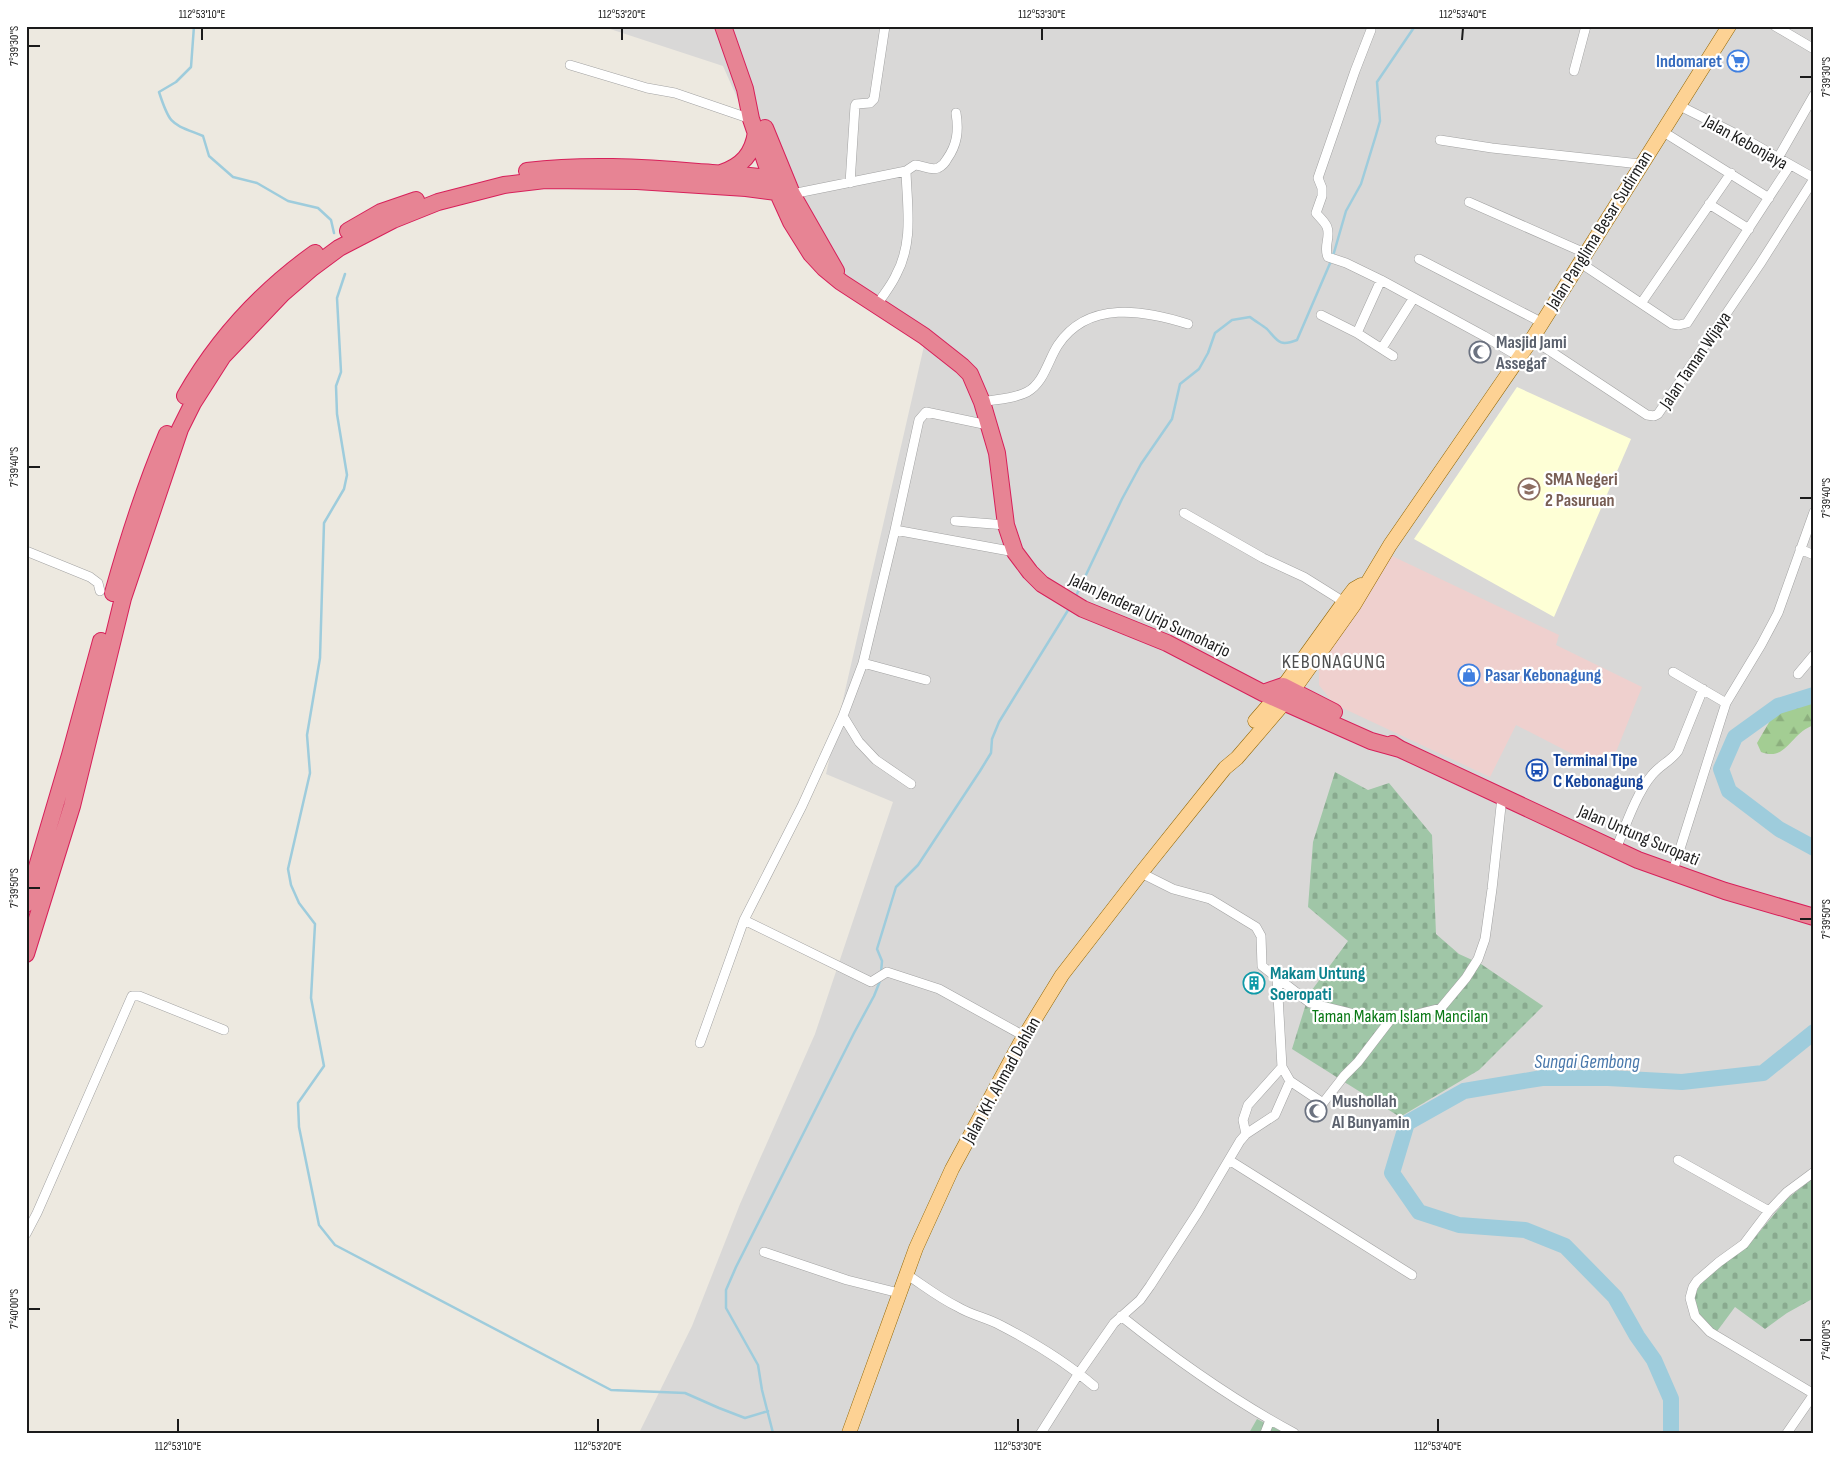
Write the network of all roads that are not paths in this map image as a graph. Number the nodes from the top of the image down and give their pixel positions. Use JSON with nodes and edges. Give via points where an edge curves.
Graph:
{"nodes":[{"id":1,"x":723,"y":26,"type":"edge"},
{"id":2,"x":884,"y":26,"type":"edge"},
{"id":3,"x":1370,"y":26,"type":"edge"},
{"id":4,"x":1586,"y":26,"type":"edge"},
{"id":5,"x":1729,"y":26,"type":"edge"},
{"id":6,"x":1775,"y":26,"type":"edge"},
{"id":7,"x":1814,"y":49,"type":"edge"},
{"id":8,"x":570,"y":65,"type":"dead end"},
{"id":9,"x":1574,"y":70,"type":"dead end"},
{"id":10,"x":745,"y":89,"type":"junction"},
{"id":11,"x":1814,"y":95,"type":"edge"},
{"id":12,"x":1678,"y":105,"type":"junction"},
{"id":13,"x":956,"y":113,"type":"dead end"},
{"id":14,"x":754,"y":126,"type":"junction"},
{"id":15,"x":1662,"y":131,"type":"junction"},
{"id":16,"x":1440,"y":140,"type":"dead end"},
{"id":17,"x":1778,"y":158,"type":"junction"},
{"id":18,"x":1640,"y":164,"type":"junction"},
{"id":19,"x":1790,"y":166,"type":"junction"},
{"id":20,"x":906,"y":171,"type":"junction"},
{"id":21,"x":1731,"y":173,"type":"junction"},
{"id":22,"x":722,"y":174,"type":"junction"},
{"id":23,"x":1814,"y":179,"type":"edge"},
{"id":24,"x":850,"y":182,"type":"junction"},
{"id":25,"x":781,"y":186,"type":"junction"},
{"id":26,"x":746,"y":188,"type":"junction"},
{"id":27,"x":1769,"y":198,"type":"junction"},
{"id":28,"x":1469,"y":202,"type":"dead end"},
{"id":29,"x":1709,"y":204,"type":"junction"},
{"id":30,"x":791,"y":222,"type":"junction"},
{"id":31,"x":1749,"y":229,"type":"junction"},
{"id":32,"x":1582,"y":257,"type":"junction"},
{"id":33,"x":1418,"y":259,"type":"dead end"},
{"id":34,"x":1381,"y":280,"type":"junction"},
{"id":35,"x":841,"y":282,"type":"junction"},
{"id":36,"x":1413,"y":299,"type":"junction"},
{"id":37,"x":1642,"y":302,"type":"junction"},
{"id":38,"x":877,"y":305,"type":"junction"},
{"id":39,"x":1321,"y":315,"type":"dead end"},
{"id":40,"x":1541,"y":322,"type":"junction"},
{"id":41,"x":1188,"y":324,"type":"dead end"},
{"id":42,"x":1357,"y":333,"type":"junction"},
{"id":43,"x":1532,"y":339,"type":"junction"},
{"id":44,"x":1382,"y":348,"type":"junction"},
{"id":45,"x":1393,"y":356,"type":"dead end"},
{"id":46,"x":1518,"y":356,"type":"junction"},
{"id":47,"x":982,"y":402,"type":"junction"},
{"id":48,"x":988,"y":424,"type":"junction"},
{"id":49,"x":1814,"y":512,"type":"edge"},
{"id":50,"x":1184,"y":513,"type":"dead end"},
{"id":51,"x":955,"y":521,"type":"dead end"},
{"id":52,"x":1006,"y":525,"type":"junction"},
{"id":53,"x":895,"y":530,"type":"junction"},
{"id":54,"x":1800,"y":549,"type":"junction"},
{"id":55,"x":26,"y":551,"type":"edge"},
{"id":56,"x":1015,"y":552,"type":"junction"},
{"id":57,"x":1814,"y":555,"type":"edge"},
{"id":58,"x":1366,"y":582,"type":"junction"},
{"id":59,"x":100,"y":591,"type":"dead end"},
{"id":60,"x":1344,"y":602,"type":"junction"},
{"id":61,"x":1814,"y":655,"type":"edge"},
{"id":62,"x":863,"y":663,"type":"junction"},
{"id":63,"x":1673,"y":672,"type":"dead end"},
{"id":64,"x":1798,"y":674,"type":"dead end"},
{"id":65,"x":926,"y":680,"type":"dead end"},
{"id":66,"x":1703,"y":689,"type":"junction"},
{"id":67,"x":1280,"y":694,"type":"junction"},
{"id":68,"x":1726,"y":703,"type":"junction"},
{"id":69,"x":843,"y":716,"type":"junction"},
{"id":70,"x":911,"y":784,"type":"dead end"},
{"id":71,"x":1502,"y":797,"type":"junction"},
{"id":72,"x":1616,"y":849,"type":"junction"},
{"id":73,"x":1673,"y":872,"type":"junction"},
{"id":74,"x":1141,"y":873,"type":"junction"},
{"id":75,"x":26,"y":904,"type":"edge"},
{"id":76,"x":1814,"y":917,"type":"edge"},
{"id":77,"x":744,"y":920,"type":"junction"},
{"id":78,"x":26,"y":954,"type":"edge"},
{"id":79,"x":1277,"y":978,"type":"junction"},
{"id":80,"x":1394,"y":1015,"type":"junction"},
{"id":81,"x":224,"y":1030,"type":"dead end"},
{"id":82,"x":1024,"y":1036,"type":"junction"},
{"id":83,"x":700,"y":1043,"type":"dead end"},
{"id":84,"x":1282,"y":1067,"type":"junction"},
{"id":85,"x":1290,"y":1081,"type":"junction"},
{"id":86,"x":1246,"y":1134,"type":"junction"},
{"id":87,"x":1229,"y":1160,"type":"junction"},
{"id":88,"x":1678,"y":1160,"type":"dead end"},
{"id":89,"x":1814,"y":1172,"type":"edge"},
{"id":90,"x":1769,"y":1211,"type":"junction"},
{"id":91,"x":26,"y":1234,"type":"edge"},
{"id":92,"x":764,"y":1252,"type":"dead end"},
{"id":93,"x":906,"y":1274,"type":"junction"},
{"id":94,"x":1412,"y":1275,"type":"dead end"},
{"id":95,"x":899,"y":1294,"type":"junction"},
{"id":96,"x":1121,"y":1316,"type":"junction"},
{"id":97,"x":1079,"y":1372,"type":"junction"},
{"id":98,"x":1094,"y":1386,"type":"dead end"},
{"id":99,"x":1814,"y":1394,"type":"edge"},
{"id":100,"x":1270,"y":1420,"type":"junction"},
{"id":101,"x":849,"y":1433,"type":"edge"},
{"id":102,"x":1041,"y":1433,"type":"edge"},
{"id":103,"x":1265,"y":1433,"type":"edge"},
{"id":104,"x":1294,"y":1433,"type":"edge"},
{"id":105,"x":1787,"y":1433,"type":"edge"}],
"edges":[{"from":1,"to":10,"type":"highway","name":"Jalan Jenderal Urip Sumoharjo"},
{"from":2,"to":24,"type":"street","via":[[874,99],[856,104],[853,112]]},
{"from":3,"to":34,"type":"street","via":[[1370,36],[1318,178],[1322,196],[1316,213],[1326,224],[1326,252],[1332,259]]},
{"from":4,"to":9,"type":"street"},
{"from":5,"to":12,"type":"main road","name":"Jalan Panglima Besar Sudirman"},
{"from":6,"to":7,"type":"street"},
{"from":8,"to":14,"type":"street","via":[[684,96]]},
{"from":10,"to":14,"type":"highway","name":"Jalan Jenderal Urip Sumoharjo"},
{"from":10,"to":25,"type":"highway","name":"Jalan Jenderal Urip Sumoharjo","via":[[768,134]]},
{"from":11,"to":17,"type":"street"},
{"from":12,"to":15,"type":"main road","name":"Jalan Panglima Besar Sudirman"},
{"from":12,"to":17,"type":"street","name":"Jalan Kebonjaya"},
{"from":13,"to":20,"type":"street","via":[[955,147],[944,163],[935,169],[915,165]]},
{"from":14,"to":22,"type":"highway","via":[[750,153],[742,163]]},
{"from":14,"to":25,"type":"highway","name":"Jalan Jenderal Urip Sumoharjo"},
{"from":15,"to":18,"type":"main road","name":"Jalan Panglima Besar Sudirman"},
{"from":15,"to":21,"type":"street"},
{"from":16,"to":18,"type":"street"},
{"from":17,"to":19,"type":"street","name":"Jalan Kebonjaya"},
{"from":18,"to":32,"type":"main road","name":"Jalan Panglima Besar Sudirman"},
{"from":19,"to":23,"type":"street","name":"Jalan Kebonjaya"},
{"from":19,"to":27,"type":"street"},
{"from":20,"to":24,"type":"street"},
{"from":20,"to":38,"type":"street","via":[[909,231],[906,246],[896,275]]},
{"from":21,"to":27,"type":"street"},
{"from":21,"to":29,"type":"street"},
{"from":22,"to":25,"type":"highway"},
{"from":22,"to":75,"type":"highway","via":[[627,166],[560,167],[508,173],[446,189],[381,212],[329,242],[267,292],[228,333],[196,377],[177,410],[148,480],[124,554]]},
{"from":23,"to":43,"type":"street","name":"Jalan Taman Wijaya","via":[[1658,414],[1647,415]]},
{"from":24,"to":25,"type":"street"},
{"from":25,"to":26,"type":"highway"},
{"from":25,"to":30,"type":"highway","name":"Jalan Jenderal Urip Sumoharjo"},
{"from":25,"to":35,"type":"highway","name":"Jalan Jenderal Urip Sumoharjo"},
{"from":26,"to":30,"type":"highway"},
{"from":26,"to":78,"type":"highway","via":[[585,179],[545,180],[504,185],[438,202],[393,220],[339,248],[282,294],[252,324],[223,356],[193,403],[174,444],[123,598],[72,806]]},
{"from":27,"to":31,"type":"street"},
{"from":28,"to":32,"type":"street"},
{"from":29,"to":31,"type":"street"},
{"from":29,"to":37,"type":"street"},
{"from":30,"to":35,"type":"highway","name":"Jalan Jenderal Urip Sumoharjo","via":[[811,254]]},
{"from":31,"to":37,"type":"street","via":[[1687,322],[1672,324]]},
{"from":32,"to":37,"type":"street"},
{"from":32,"to":40,"type":"main road","name":"Jalan Panglima Besar Sudirman"},
{"from":33,"to":40,"type":"street"},
{"from":34,"to":36,"type":"street"},
{"from":34,"to":42,"type":"street"},
{"from":35,"to":38,"type":"highway","name":"Jalan Jenderal Urip Sumoharjo"},
{"from":36,"to":44,"type":"street"},
{"from":36,"to":46,"type":"street"},
{"from":38,"to":47,"type":"highway","name":"Jalan Jenderal Urip Sumoharjo","via":[[962,366],[970,374]]},
{"from":39,"to":42,"type":"street"},
{"from":40,"to":43,"type":"main road","name":"Jalan Panglima Besar Sudirman"},
{"from":41,"to":47,"type":"street","via":[[1145,313],[1112,313],[1084,319],[1058,345],[1036,385],[1026,393]]},
{"from":42,"to":44,"type":"street"},
{"from":43,"to":46,"type":"main road","name":"Jalan Panglima Besar Sudirman"},
{"from":44,"to":45,"type":"street"},
{"from":46,"to":58,"type":"main road","name":"Jalan Panglima Besar Sudirman"},
{"from":47,"to":48,"type":"highway","name":"Jalan Jenderal Urip Sumoharjo"},
{"from":48,"to":52,"type":"highway","name":"Jalan Jenderal Urip Sumoharjo","via":[[997,453]]},
{"from":48,"to":53,"type":"street","via":[[926,412],[922,416]]},
{"from":49,"to":54,"type":"street"},
{"from":50,"to":60,"type":"street"},
{"from":51,"to":52,"type":"street"},
{"from":52,"to":56,"type":"highway","name":"Jalan Jenderal Urip Sumoharjo"},
{"from":53,"to":56,"type":"street"},
{"from":53,"to":62,"type":"street"},
{"from":54,"to":57,"type":"street"},
{"from":54,"to":68,"type":"street","via":[[1778,612]]},
{"from":55,"to":59,"type":"street","via":[[90,578],[98,583]]},
{"from":56,"to":67,"type":"highway","name":"Jalan Jenderal Urip Sumoharjo","via":[[1042,584],[1083,609]]},
{"from":58,"to":60,"type":"main road","name":"Jalan Panglima Besar Sudirman","via":[[1354,589]]},
{"from":58,"to":67,"type":"main road","name":"Jalan Panglima Besar Sudirman","via":[[1358,599]]},
{"from":60,"to":67,"type":"main road","name":"Jalan Panglima Besar Sudirman"},
{"from":61,"to":64,"type":"street"},
{"from":62,"to":65,"type":"street"},
{"from":62,"to":69,"type":"street"},
{"from":63,"to":66,"type":"street"},
{"from":66,"to":68,"type":"street"},
{"from":66,"to":72,"type":"street","via":[[1678,751],[1646,782]]},
{"from":67,"to":71,"type":"highway","name":"Jalan Untung Suropati","via":[[1376,732],[1400,749]]},
{"from":67,"to":74,"type":"main road","name":"Jalan KH. Ahmad Dahlan","via":[[1230,754],[1225,768]]},
{"from":68,"to":73,"type":"street"},
{"from":69,"to":70,"type":"street","via":[[864,748]]},
{"from":69,"to":77,"type":"street"},
{"from":71,"to":72,"type":"highway","name":"Jalan Untung Suropati"},
{"from":71,"to":80,"type":"street","via":[[1485,939],[1478,959],[1441,1008],[1413,1015]]},
{"from":72,"to":73,"type":"highway","name":"Jalan Untung Suropati"},
{"from":73,"to":76,"type":"highway","name":"Jalan Untung Suropati","via":[[1724,892]]},
{"from":74,"to":79,"type":"street","via":[[1173,890],[1210,899],[1256,927],[1261,936],[1262,966]]},
{"from":74,"to":82,"type":"main road","name":"Jalan KH. Ahmad Dahlan","via":[[1062,975]]},
{"from":77,"to":82,"type":"street","via":[[871,982],[887,972],[939,989]]},
{"from":77,"to":83,"type":"street"},
{"from":79,"to":80,"type":"street","via":[[1310,1003],[1363,1016]]},
{"from":79,"to":84,"type":"street"},
{"from":80,"to":85,"type":"street","via":[[1323,1103]]},
{"from":81,"to":91,"type":"street","via":[[132,996]]},
{"from":82,"to":93,"type":"main road","name":"Jalan KH. Ahmad Dahlan","via":[[952,1169]]},
{"from":84,"to":85,"type":"street"},
{"from":84,"to":86,"type":"street","via":[[1248,1106],[1243,1120]]},
{"from":85,"to":86,"type":"street","via":[[1275,1115]]},
{"from":86,"to":87,"type":"street"},
{"from":87,"to":94,"type":"street"},
{"from":87,"to":96,"type":"street","via":[[1150,1286],[1140,1300]]},
{"from":88,"to":90,"type":"street"},
{"from":89,"to":90,"type":"street","via":[[1787,1192]]},
{"from":90,"to":99,"type":"street","via":[[1744,1244],[1697,1281],[1691,1292],[1691,1307],[1710,1332]]},
{"from":92,"to":95,"type":"street"},
{"from":93,"to":95,"type":"main road","name":"Jalan KH. Ahmad Dahlan"},
{"from":93,"to":97,"type":"street","via":[[956,1307],[998,1324]]},
{"from":95,"to":101,"type":"main road","name":"Jalan KH. Ahmad Dahlan"},
{"from":96,"to":97,"type":"street"},
{"from":96,"to":100,"type":"street","via":[[1180,1362]]},
{"from":97,"to":98,"type":"street"},
{"from":97,"to":102,"type":"street"},
{"from":99,"to":105,"type":"street"},
{"from":100,"to":103,"type":"street"},
{"from":100,"to":104,"type":"street"}]}
